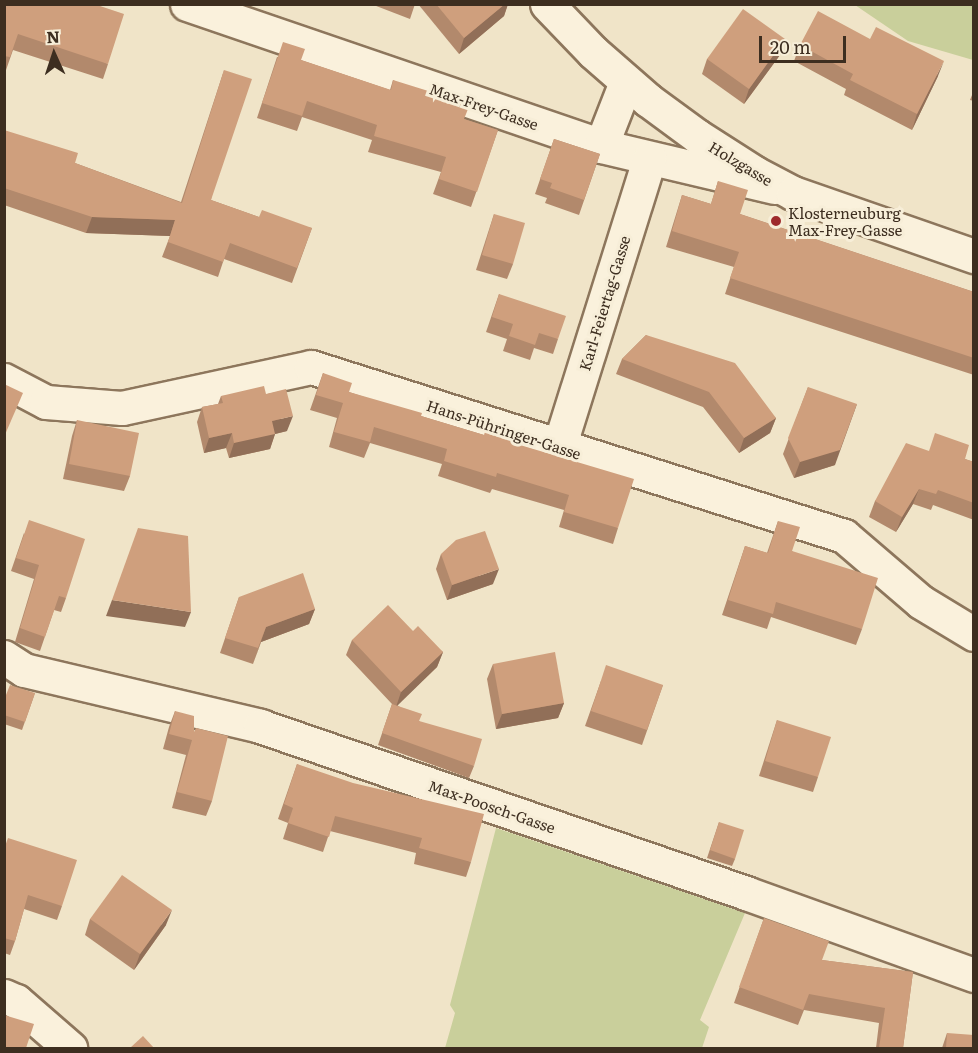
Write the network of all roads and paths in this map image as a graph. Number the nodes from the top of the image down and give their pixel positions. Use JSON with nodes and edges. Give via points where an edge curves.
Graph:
{"nodes":[{"id":1,"x":187,"y":4,"type":"edge"},
{"id":2,"x":547,"y":4,"type":"edge"},
{"id":3,"x":626,"y":82,"type":"junction"},
{"id":4,"x":602,"y":146,"type":"junction"},
{"id":5,"x":649,"y":159,"type":"junction"},
{"id":6,"x":787,"y":190,"type":"junction"},
{"id":7,"x":974,"y":256,"type":"edge"},
{"id":8,"x":4,"y":380,"type":"edge"},
{"id":9,"x":559,"y":447,"type":"junction"},
{"id":10,"x":974,"y":634,"type":"edge"},
{"id":11,"x":4,"y":657,"type":"edge"},
{"id":12,"x":974,"y":975,"type":"edge"},
{"id":13,"x":4,"y":996,"type":"edge"},
{"id":14,"x":70,"y":1048,"type":"edge"}],
"edges":[{"from":1,"to":4,"type":"street","name":"Max-Frey-Gasse"},
{"from":2,"to":3,"type":"street","name":"Holzgasse"},
{"from":3,"to":4,"type":"street"},
{"from":3,"to":6,"type":"street","name":"Holzgasse","via":[[697,136]]},
{"from":4,"to":5,"type":"street","name":"Max-Frey-Gasse"},
{"from":5,"to":6,"type":"street","name":"Max-Frey-Gasse"},
{"from":5,"to":9,"type":"street","name":"Karl-Feiertag-Gasse"},
{"from":6,"to":7,"type":"street","name":"Holzgasse"},
{"from":8,"to":9,"type":"street","name":"Hans-Pühringer-Gasse","via":[[46,402],[122,408],[311,366]]},
{"from":9,"to":10,"type":"street","name":"Hans-Pühringer-Gasse","via":[[844,536],[921,602]]},
{"from":11,"to":12,"type":"street","name":"Max-Poosch-Gasse","via":[[24,670],[260,726]]},
{"from":13,"to":14,"type":"street","via":[[16,1000]]}]}
